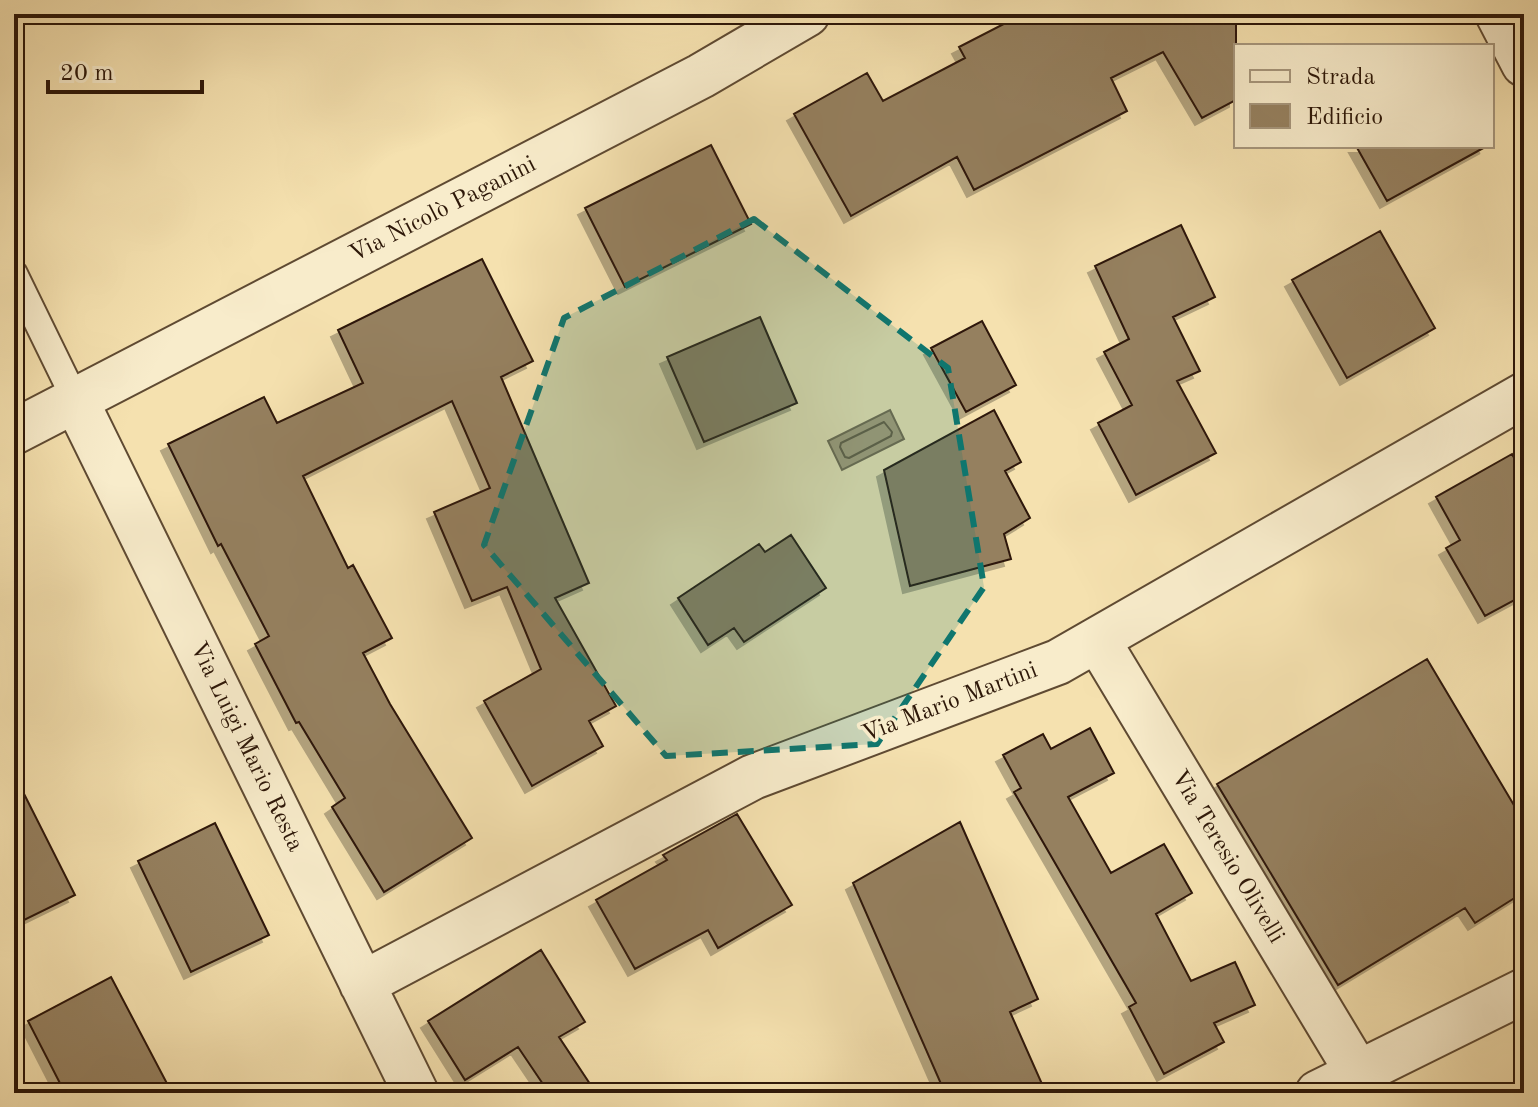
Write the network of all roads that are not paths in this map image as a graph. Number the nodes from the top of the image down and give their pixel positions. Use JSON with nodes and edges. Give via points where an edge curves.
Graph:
{"nodes":[{"id":1,"x":807,"y":14,"type":"edge"},
{"id":2,"x":1498,"y":14,"type":"edge"},
{"id":3,"x":1524,"y":64,"type":"edge"},
{"id":4,"x":14,"y":274,"type":"edge"},
{"id":5,"x":1524,"y":395,"type":"edge"},
{"id":6,"x":76,"y":401,"type":"junction"},
{"id":7,"x":14,"y":432,"type":"edge"},
{"id":8,"x":1098,"y":641,"type":"junction"},
{"id":9,"x":362,"y":984,"type":"junction"},
{"id":10,"x":1524,"y":991,"type":"edge"},
{"id":11,"x":1363,"y":1083,"type":"edge"},
{"id":12,"x":416,"y":1093,"type":"edge"},
{"id":13,"x":1318,"y":1093,"type":"edge"}],
"edges":[{"from":1,"to":6,"type":"street","name":"Via Nicolò Paganini","via":[[701,76]]},
{"from":2,"to":3,"type":"street"},
{"from":4,"to":6,"type":"lane"},
{"from":5,"to":8,"type":"street","name":"Via Mario Martini"},
{"from":6,"to":7,"type":"street","name":"Via Nicolò Paganini"},
{"from":6,"to":9,"type":"street","name":"Via Luigi Mario Resta"},
{"from":8,"to":9,"type":"street","name":"Via Mario Martini","via":[[1058,662],[753,777]]},
{"from":8,"to":11,"type":"street","name":"Via Teresio Olivelli"},
{"from":9,"to":12,"type":"street","name":"Via Luigi Mario Resta"},
{"from":10,"to":11,"type":"street"},
{"from":11,"to":13,"type":"street"}]}
